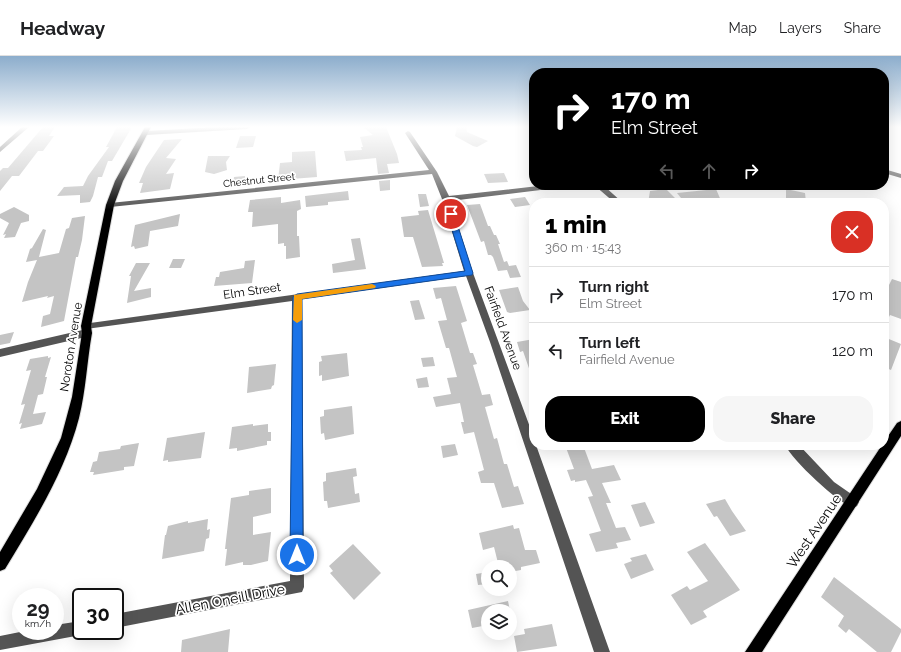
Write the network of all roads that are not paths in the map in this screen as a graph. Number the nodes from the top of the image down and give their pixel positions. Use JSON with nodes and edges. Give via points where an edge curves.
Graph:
{"nodes":[{"id":1,"x":133,"y":155,"type":"edge"},
{"id":2,"x":423,"y":155,"type":"edge"},
{"id":3,"x":434,"y":172,"type":"junction"},
{"id":4,"x":889,"y":172,"type":"edge"},
{"id":5,"x":901,"y":176,"type":"edge"},
{"id":6,"x":529,"y":189,"type":"edge"},
{"id":7,"x":605,"y":190,"type":"edge"},
{"id":8,"x":614,"y":198,"type":"edge"},
{"id":9,"x":446,"y":199,"type":"junction"},
{"id":10,"x":110,"y":206,"type":"junction"},
{"id":11,"x":469,"y":273,"type":"junction"},
{"id":12,"x":297,"y":297,"type":"junction"},
{"id":13,"x":86,"y":329,"type":"junction"},
{"id":14,"x":0,"y":353,"type":"edge"},
{"id":15,"x":901,"y":426,"type":"edge"},
{"id":16,"x":529,"y":441,"type":"edge"},
{"id":17,"x":889,"y":445,"type":"edge"},
{"id":18,"x":532,"y":450,"type":"edge"},
{"id":19,"x":796,"y":450,"type":"edge"},
{"id":20,"x":886,"y":450,"type":"edge"},
{"id":21,"x":853,"y":502,"type":"junction"},
{"id":22,"x":0,"y":564,"type":"edge"},
{"id":23,"x":124,"y":619,"type":"edge"},
{"id":24,"x":72,"y":630,"type":"edge"},
{"id":25,"x":0,"y":643,"type":"edge"},
{"id":26,"x":602,"y":652,"type":"edge"},
{"id":27,"x":753,"y":652,"type":"edge"}],
"edges":[{"from":1,"to":10,"type":"main road","name":"Noroton Avenue","via":[[119,181]]},
{"from":2,"to":3,"type":"street","name":"Fairfield Avenue"},
{"from":3,"to":9,"type":"street","name":"Fairfield Avenue"},
{"from":3,"to":10,"type":"street","name":"Chestnut Street"},
{"from":4,"to":5,"type":"street"},
{"from":6,"to":9,"type":"street"},
{"from":7,"to":8,"type":"street"},
{"from":9,"to":11,"type":"street","name":"Fairfield Avenue"},
{"from":10,"to":13,"type":"main road","name":"Noroton Avenue"},
{"from":11,"to":12,"type":"street","name":"Elm Street"},
{"from":11,"to":16,"type":"street","name":"Fairfield Avenue"},
{"from":12,"to":13,"type":"street","name":"Elm Street"},
{"from":12,"to":23,"type":"street","name":"Allen Oneill Drive","via":[[296,586]]},
{"from":13,"to":14,"type":"street","name":"Elm Street"},
{"from":13,"to":22,"type":"main road","name":"Noroton Avenue","via":[[73,417],[61,452],[42,493]]},
{"from":15,"to":17,"type":"main road","name":"West Avenue"},
{"from":18,"to":26,"type":"street","name":"Fairfield Avenue"},
{"from":19,"to":21,"type":"street","via":[[830,486]]},
{"from":20,"to":21,"type":"main road","name":"West Avenue"},
{"from":21,"to":27,"type":"main road","name":"West Avenue"},
{"from":24,"to":25,"type":"street"}]}
